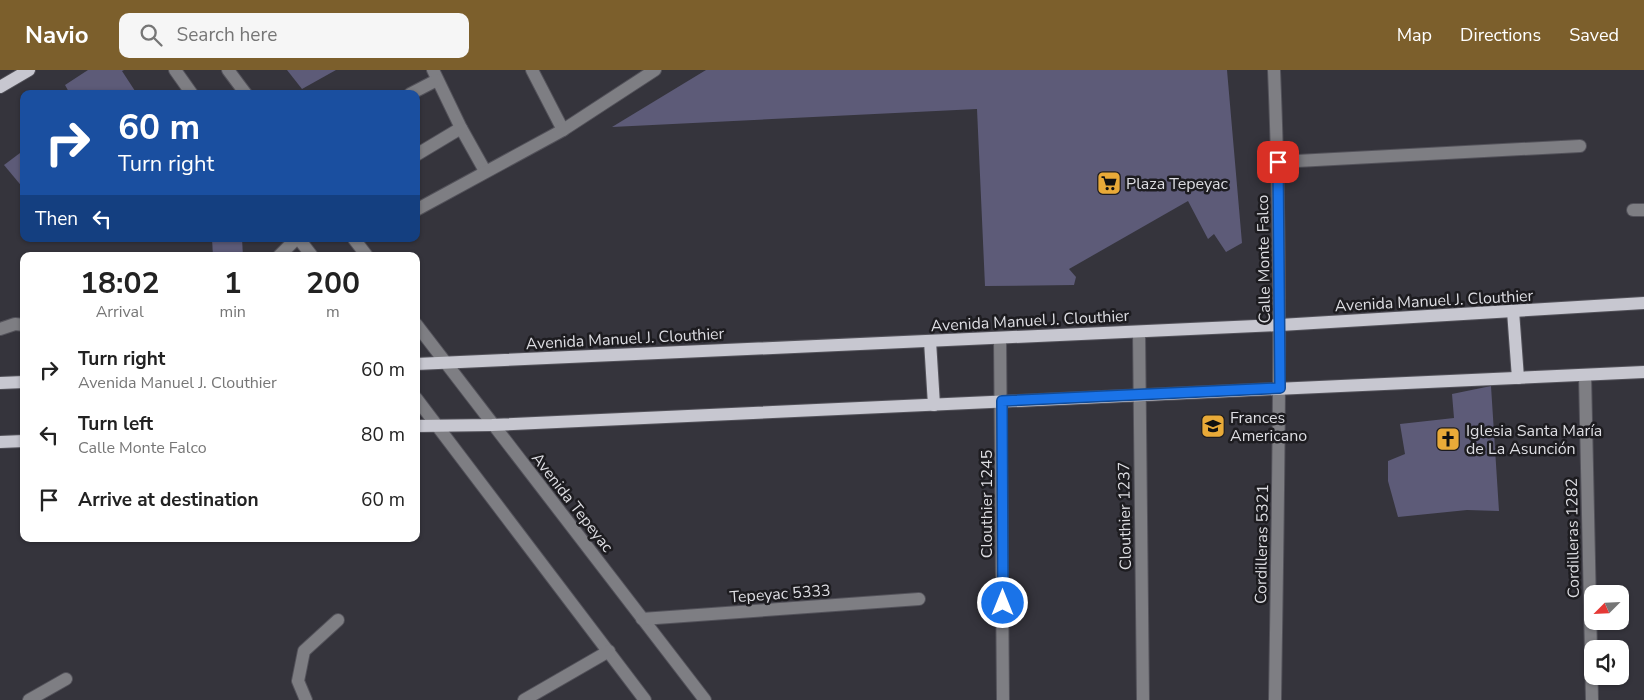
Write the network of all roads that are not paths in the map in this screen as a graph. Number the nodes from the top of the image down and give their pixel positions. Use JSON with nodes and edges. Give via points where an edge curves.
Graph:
{"nodes":[{"id":1,"x":29,"y":70,"type":"edge"},
{"id":2,"x":174,"y":70,"type":"edge"},
{"id":3,"x":228,"y":70,"type":"edge"},
{"id":4,"x":532,"y":70,"type":"edge"},
{"id":5,"x":655,"y":70,"type":"edge"},
{"id":6,"x":1274,"y":70,"type":"edge"},
{"id":7,"x":435,"y":75,"type":"edge"},
{"id":8,"x":0,"y":87,"type":"edge"},
{"id":9,"x":189,"y":90,"type":"edge"},
{"id":10,"x":243,"y":90,"type":"edge"},
{"id":11,"x":415,"y":90,"type":"edge"},
{"id":12,"x":461,"y":128,"type":"junction"},
{"id":13,"x":563,"y":130,"type":"junction"},
{"id":14,"x":1580,"y":146,"type":"dead end"},
{"id":15,"x":420,"y":153,"type":"edge"},
{"id":16,"x":1278,"y":162,"type":"junction"},
{"id":17,"x":485,"y":171,"type":"junction"},
{"id":18,"x":420,"y":208,"type":"edge"},
{"id":19,"x":294,"y":242,"type":"edge"},
{"id":20,"x":300,"y":242,"type":"edge"},
{"id":21,"x":283,"y":252,"type":"edge"},
{"id":22,"x":308,"y":252,"type":"edge"},
{"id":23,"x":1644,"y":303,"type":"edge"},
{"id":24,"x":1513,"y":311,"type":"junction"},
{"id":25,"x":20,"y":325,"type":"edge"},
{"id":26,"x":1280,"y":325,"type":"junction"},
{"id":27,"x":0,"y":329,"type":"edge"},
{"id":28,"x":420,"y":330,"type":"edge"},
{"id":29,"x":1139,"y":332,"type":"junction"},
{"id":30,"x":1000,"y":338,"type":"junction"},
{"id":31,"x":930,"y":341,"type":"junction"},
{"id":32,"x":444,"y":363,"type":"junction"},
{"id":33,"x":420,"y":364,"type":"edge"},
{"id":34,"x":1644,"y":372,"type":"edge"},
{"id":35,"x":1584,"y":375,"type":"junction"},
{"id":36,"x":1518,"y":378,"type":"junction"},
{"id":37,"x":20,"y":382,"type":"edge"},
{"id":38,"x":0,"y":383,"type":"edge"},
{"id":39,"x":1280,"y":388,"type":"junction"},
{"id":40,"x":1138,"y":395,"type":"junction"},
{"id":41,"x":1002,"y":401,"type":"junction"},
{"id":42,"x":420,"y":403,"type":"edge"},
{"id":43,"x":934,"y":404,"type":"junction"},
{"id":44,"x":492,"y":424,"type":"junction"},
{"id":45,"x":436,"y":425,"type":"junction"},
{"id":46,"x":420,"y":426,"type":"edge"},
{"id":47,"x":20,"y":441,"type":"edge"},
{"id":48,"x":0,"y":442,"type":"edge"},
{"id":49,"x":919,"y":599,"type":"dead end"},
{"id":50,"x":642,"y":619,"type":"junction"},
{"id":51,"x":338,"y":620,"type":"dead end"},
{"id":52,"x":608,"y":651,"type":"junction"},
{"id":53,"x":66,"y":679,"type":"dead end"},
{"id":54,"x":29,"y":700,"type":"edge"},
{"id":55,"x":306,"y":700,"type":"edge"},
{"id":56,"x":524,"y":700,"type":"edge"},
{"id":57,"x":645,"y":700,"type":"edge"},
{"id":58,"x":705,"y":700,"type":"edge"},
{"id":59,"x":1004,"y":700,"type":"edge"},
{"id":60,"x":1144,"y":700,"type":"edge"},
{"id":61,"x":1274,"y":700,"type":"edge"},
{"id":62,"x":1592,"y":700,"type":"edge"}],
"edges":[{"from":1,"to":8,"type":"main road"},
{"from":2,"to":9,"type":"street"},
{"from":3,"to":10,"type":"street"},
{"from":4,"to":13,"type":"street"},
{"from":5,"to":13,"type":"street"},
{"from":6,"to":16,"type":"street","name":"Calle Monte Falco"},
{"from":7,"to":11,"type":"street"},
{"from":7,"to":12,"type":"street"},
{"from":12,"to":15,"type":"street"},
{"from":12,"to":17,"type":"street"},
{"from":13,"to":17,"type":"street"},
{"from":14,"to":16,"type":"street"},
{"from":16,"to":26,"type":"street","name":"Calle Monte Falco"},
{"from":17,"to":18,"type":"street"},
{"from":19,"to":21,"type":"street"},
{"from":20,"to":22,"type":"street"},
{"from":23,"to":24,"type":"main road","name":"Avenida Manuel J. Clouthier"},
{"from":24,"to":26,"type":"main road","name":"Avenida Manuel J. Clouthier"},
{"from":24,"to":36,"type":"main road"},
{"from":25,"to":27,"type":"street"},
{"from":26,"to":29,"type":"main road","name":"Avenida Manuel J. Clouthier"},
{"from":26,"to":39,"type":"street","name":"Calle Monte Falco"},
{"from":28,"to":32,"type":"street","name":"Avenida Tepeyac"},
{"from":29,"to":30,"type":"main road","name":"Avenida Manuel J. Clouthier"},
{"from":29,"to":40,"type":"street","name":"Clouthier 1237"},
{"from":30,"to":31,"type":"main road","name":"Avenida Manuel J. Clouthier"},
{"from":30,"to":41,"type":"street","name":"Clouthier 1245"},
{"from":31,"to":32,"type":"main road","name":"Avenida Manuel J. Clouthier"},
{"from":31,"to":43,"type":"main road"},
{"from":32,"to":33,"type":"main road","name":"Avenida Manuel J. Clouthier"},
{"from":32,"to":44,"type":"street","name":"Avenida Tepeyac"},
{"from":34,"to":35,"type":"main road"},
{"from":35,"to":36,"type":"main road"},
{"from":35,"to":62,"type":"street","name":"Cordilleras 1282"},
{"from":36,"to":39,"type":"main road"},
{"from":37,"to":38,"type":"main road"},
{"from":39,"to":40,"type":"main road"},
{"from":39,"to":61,"type":"street","name":"Cordilleras 5321"},
{"from":40,"to":41,"type":"main road"},
{"from":40,"to":60,"type":"street","name":"Clouthier 1237"},
{"from":41,"to":43,"type":"main road"},
{"from":41,"to":59,"type":"street","name":"Clouthier 1245"},
{"from":42,"to":45,"type":"street"},
{"from":43,"to":44,"type":"main road"},
{"from":44,"to":45,"type":"main road"},
{"from":44,"to":50,"type":"street","name":"Avenida Tepeyac"},
{"from":45,"to":46,"type":"main road"},
{"from":45,"to":52,"type":"street"},
{"from":47,"to":48,"type":"main road"},
{"from":49,"to":50,"type":"street","name":"Tepeyac 5333"},
{"from":50,"to":58,"type":"street","name":"Avenida Tepeyac"},
{"from":51,"to":55,"type":"street","via":[[304,651],[298,681]]},
{"from":52,"to":56,"type":"street"},
{"from":52,"to":57,"type":"street"},
{"from":53,"to":54,"type":"street"}]}
